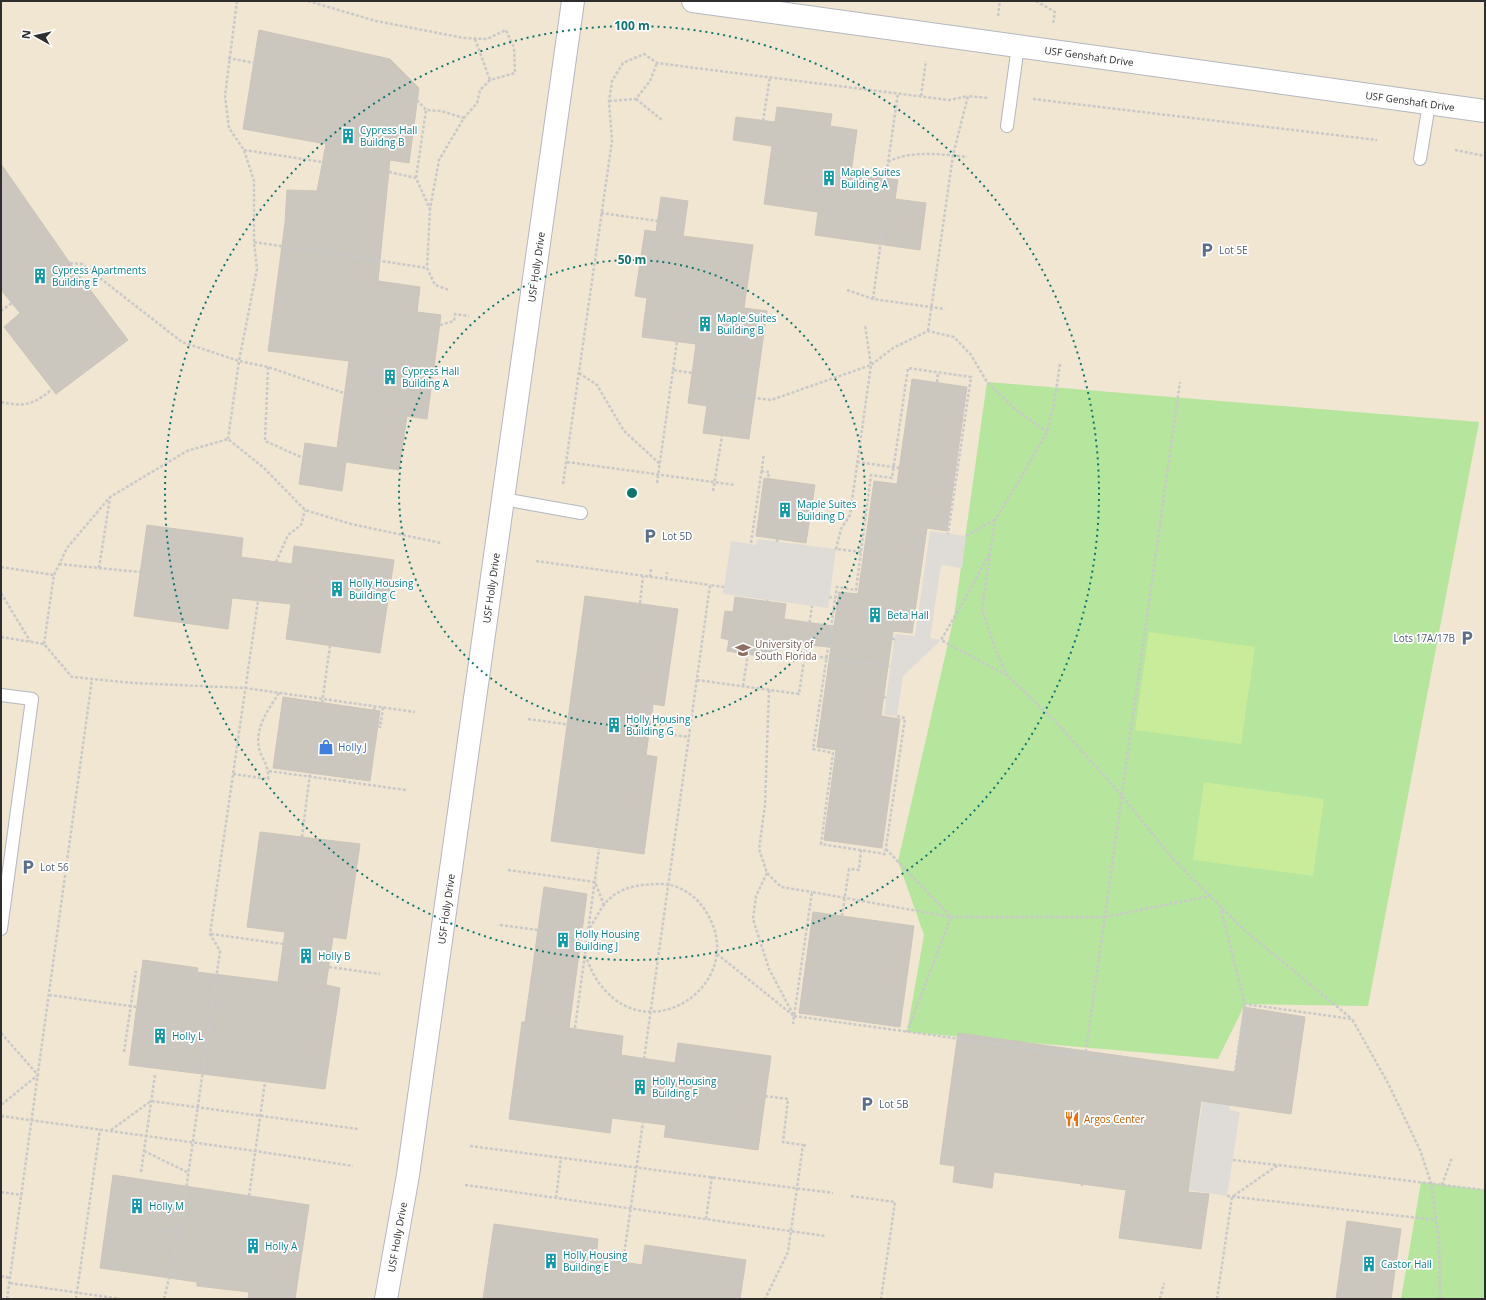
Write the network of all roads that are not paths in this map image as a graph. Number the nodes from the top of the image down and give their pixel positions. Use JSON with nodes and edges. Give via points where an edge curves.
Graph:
{"nodes":[{"id":1,"x":573,"y":1,"type":"edge"},
{"id":2,"x":693,"y":1,"type":"edge"},
{"id":3,"x":1018,"y":46,"type":"junction"},
{"id":4,"x":1429,"y":104,"type":"junction"},
{"id":5,"x":1485,"y":111,"type":"edge"},
{"id":6,"x":1007,"y":126,"type":"dead end"},
{"id":7,"x":1420,"y":159,"type":"dead end"},
{"id":8,"x":503,"y":499,"type":"junction"},
{"id":9,"x":581,"y":513,"type":"dead end"},
{"id":10,"x":1,"y":695,"type":"edge"},
{"id":11,"x":1,"y":930,"type":"edge"},
{"id":12,"x":408,"y":1175,"type":"junction"},
{"id":13,"x":386,"y":1299,"type":"edge"},
{"id":14,"x":397,"y":1299,"type":"edge"}],
"edges":[{"from":1,"to":8,"type":"street","name":"USF Holly Drive"},
{"from":2,"to":3,"type":"street","name":"USF Genshaft Drive"},
{"from":3,"to":4,"type":"street","name":"USF Genshaft Drive"},
{"from":3,"to":6,"type":"lane"},
{"from":4,"to":5,"type":"street","name":"USF Genshaft Drive"},
{"from":4,"to":7,"type":"lane"},
{"from":8,"to":9,"type":"lane"},
{"from":8,"to":12,"type":"street","name":"USF Holly Drive"},
{"from":10,"to":11,"type":"lane","via":[[32,699]]},
{"from":12,"to":13,"type":"street","name":"USF Holly Drive"},
{"from":12,"to":14,"type":"street","name":"USF Holly Drive"}]}
